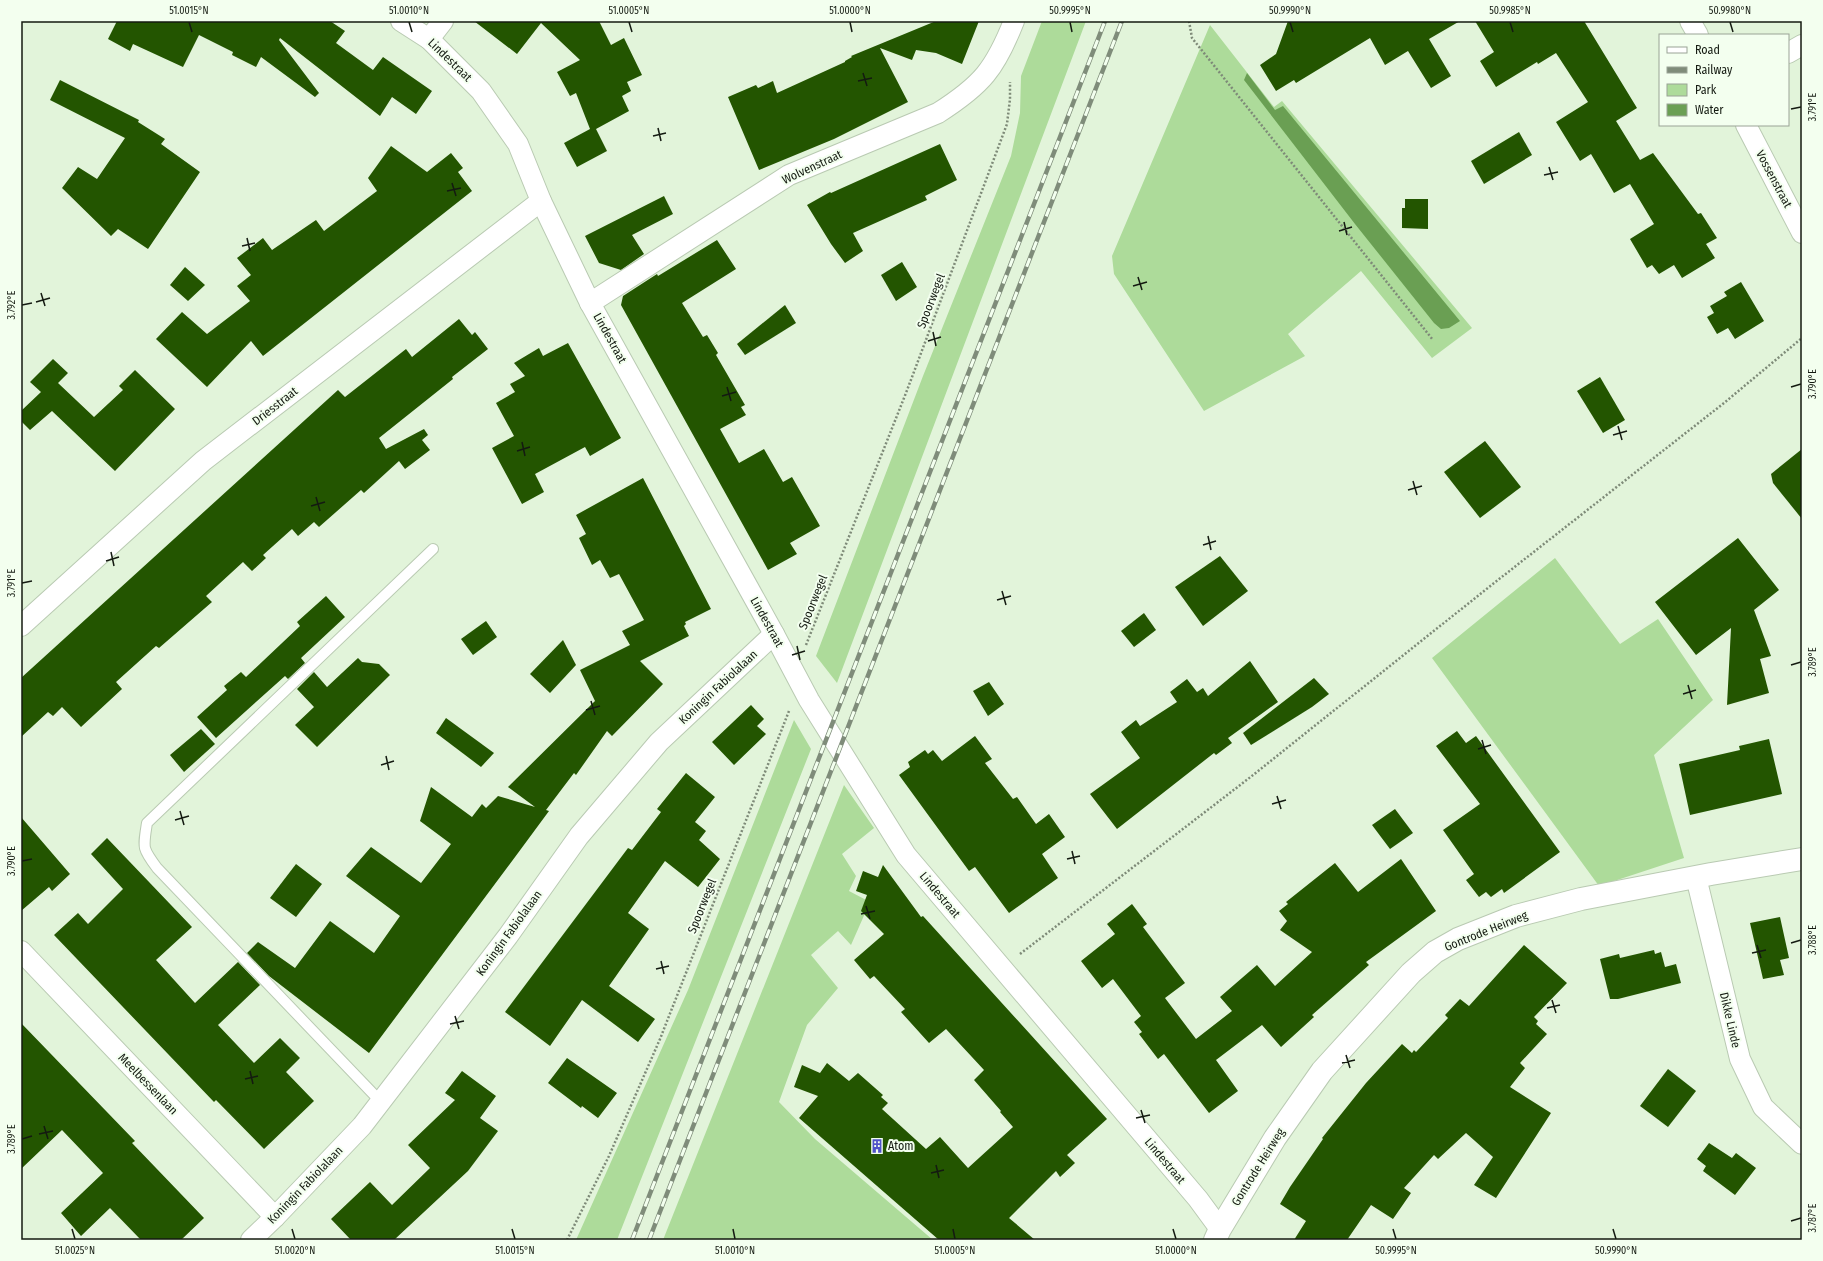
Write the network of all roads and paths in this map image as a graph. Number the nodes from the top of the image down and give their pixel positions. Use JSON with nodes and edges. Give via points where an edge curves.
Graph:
{"nodes":[{"id":1,"x":401,"y":21,"type":"edge"},
{"id":2,"x":443,"y":21,"type":"edge"},
{"id":3,"x":1014,"y":21,"type":"edge"},
{"id":4,"x":1189,"y":21,"type":"edge"},
{"id":5,"x":1690,"y":21,"type":"edge"},
{"id":6,"x":1697,"y":34,"type":"edge"},
{"id":7,"x":429,"y":39,"type":"junction"},
{"id":8,"x":1802,"y":45,"type":"edge"},
{"id":9,"x":1789,"y":52,"type":"edge"},
{"id":10,"x":1010,"y":76,"type":"dead end"},
{"id":11,"x":1747,"y":126,"type":"edge"},
{"id":12,"x":541,"y":201,"type":"junction"},
{"id":13,"x":1802,"y":232,"type":"edge"},
{"id":14,"x":590,"y":303,"type":"junction"},
{"id":15,"x":1802,"y":338,"type":"edge"},
{"id":16,"x":1433,"y":340,"type":"dead end"},
{"id":17,"x":433,"y":549,"type":"dead end"},
{"id":18,"x":21,"y":626,"type":"edge"},
{"id":19,"x":774,"y":634,"type":"junction"},
{"id":20,"x":796,"y":675,"type":"junction"},
{"id":21,"x":1802,"y":859,"type":"edge"},
{"id":22,"x":1696,"y":877,"type":"junction"},
{"id":23,"x":21,"y":951,"type":"edge"},
{"id":24,"x":1002,"y":968,"type":"junction"},
{"id":25,"x":381,"y":1102,"type":"junction"},
{"id":26,"x":1802,"y":1144,"type":"edge"},
{"id":27,"x":275,"y":1217,"type":"junction"},
{"id":28,"x":1217,"y":1234,"type":"edge"},
{"id":29,"x":251,"y":1240,"type":"edge"},
{"id":30,"x":567,"y":1240,"type":"edge"}],
"edges":[{"from":1,"to":7,"type":"street","name":"Lindestraat"},
{"from":2,"to":7,"type":"street"},
{"from":3,"to":14,"type":"street","name":"Wolvenstraat","via":[[991,70],[956,102],[938,113],[789,175]]},
{"from":4,"to":16,"type":"path","via":[[1192,38]]},
{"from":5,"to":6,"type":"street"},
{"from":7,"to":12,"type":"street","name":"Lindestraat","via":[[481,91],[518,144]]},
{"from":8,"to":9,"type":"street"},
{"from":10,"to":20,"type":"path","name":"Spoorwegel","via":[[1007,124]]},
{"from":11,"to":13,"type":"street","name":"Vossenstraat"},
{"from":12,"to":14,"type":"street","name":"Lindestraat"},
{"from":12,"to":18,"type":"street","name":"Driesstraat","via":[[203,461]]},
{"from":14,"to":19,"type":"street","name":"Lindestraat"},
{"from":15,"to":24,"type":"path","via":[[1248,779]]},
{"from":17,"to":25,"type":"lane","via":[[147,823],[145,839],[145,851],[157,868]]},
{"from":19,"to":20,"type":"street","name":"Lindestraat"},
{"from":19,"to":25,"type":"street","name":"Koningin Fabiolalaan","via":[[659,742],[579,836],[503,942]]},
{"from":20,"to":24,"type":"street","name":"Lindestraat","via":[[824,726],[906,855]]},
{"from":20,"to":30,"type":"path","name":"Spoorwegel","via":[[790,708],[660,1039],[609,1156]]},
{"from":21,"to":22,"type":"street","name":"Gontrode Heirweg"},
{"from":22,"to":26,"type":"street","name":"Dikke Linde","via":[[1740,1060],[1763,1107]]},
{"from":22,"to":28,"type":"street","name":"Gontrode Heirweg","via":[[1581,899],[1516,916],[1458,939],[1435,952],[1411,973],[1322,1071],[1275,1138]]},
{"from":23,"to":27,"type":"street","name":"Meelbessenlaan"},
{"from":24,"to":28,"type":"street","name":"Lindestraat","via":[[1198,1199]]},
{"from":25,"to":27,"type":"street","name":"Koningin Fabiolalaan","via":[[362,1126]]},
{"from":27,"to":29,"type":"street","name":"Koningin Fabiolalaan"}]}
